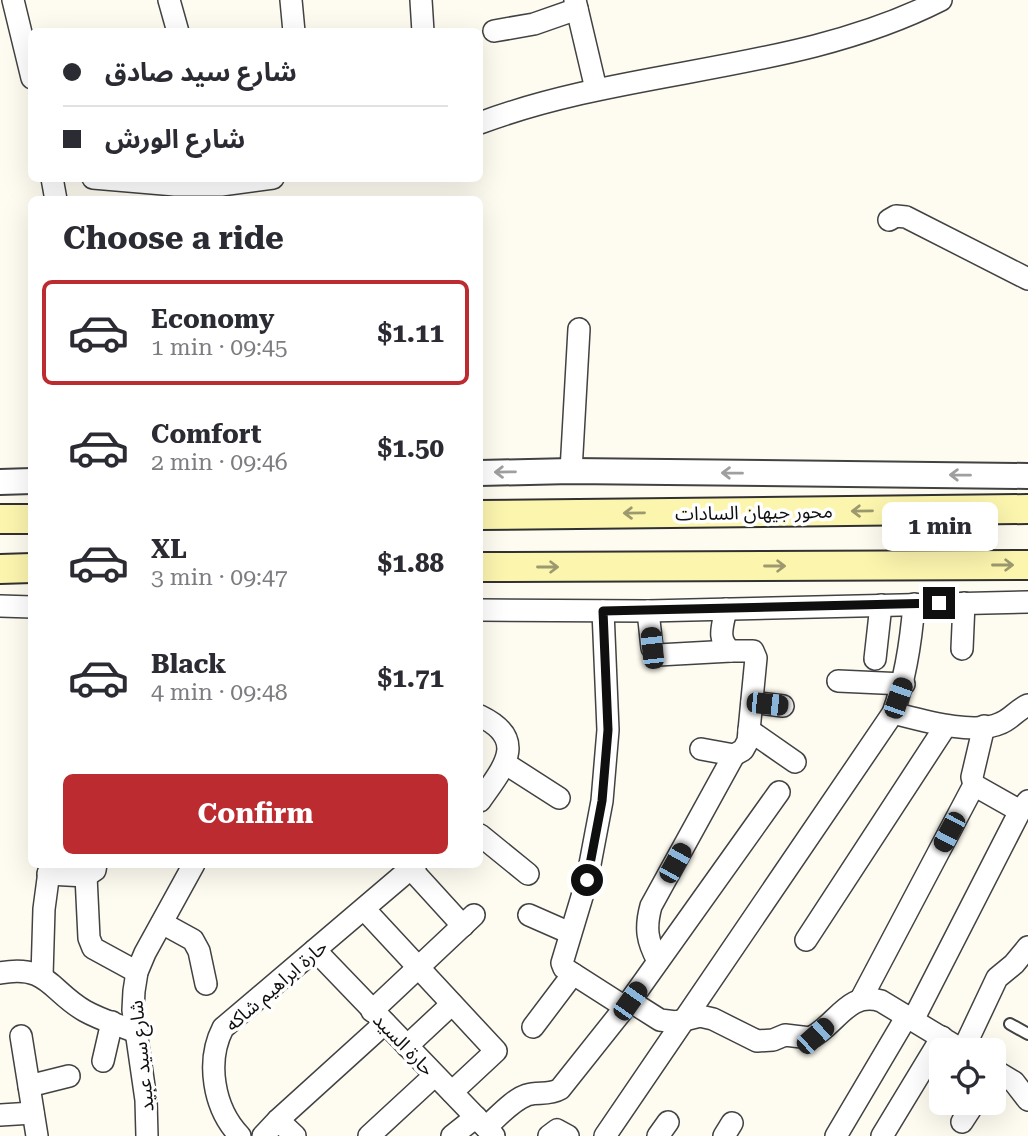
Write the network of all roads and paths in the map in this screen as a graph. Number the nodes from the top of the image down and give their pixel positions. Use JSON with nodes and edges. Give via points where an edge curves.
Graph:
{"nodes":[{"id":1,"x":13,"y":0,"type":"edge"},
{"id":2,"x":169,"y":0,"type":"edge"},
{"id":3,"x":292,"y":0,"type":"edge"},
{"id":4,"x":941,"y":0,"type":"edge"},
{"id":5,"x":427,"y":1,"type":"edge"},
{"id":6,"x":576,"y":5,"type":"edge"},
{"id":7,"x":177,"y":28,"type":"edge"},
{"id":8,"x":294,"y":28,"type":"edge"},
{"id":9,"x":424,"y":28,"type":"edge"},
{"id":10,"x":494,"y":31,"type":"dead end"},
{"id":11,"x":28,"y":62,"type":"edge"},
{"id":12,"x":596,"y":89,"type":"junction"},
{"id":13,"x":483,"y":122,"type":"edge"},
{"id":14,"x":140,"y":182,"type":"edge"},
{"id":15,"x":220,"y":182,"type":"edge"},
{"id":16,"x":889,"y":220,"type":"dead end"},
{"id":17,"x":1028,"y":279,"type":"edge"},
{"id":18,"x":579,"y":329,"type":"dead end"},
{"id":19,"x":571,"y":471,"type":"junction"},
{"id":20,"x":483,"y":472,"type":"edge"},
{"id":21,"x":1028,"y":476,"type":"edge"},
{"id":22,"x":28,"y":481,"type":"edge"},
{"id":23,"x":0,"y":482,"type":"edge"},
{"id":24,"x":1028,"y":509,"type":"edge"},
{"id":25,"x":483,"y":515,"type":"edge"},
{"id":26,"x":0,"y":519,"type":"edge"},
{"id":27,"x":28,"y":519,"type":"edge"},
{"id":28,"x":1028,"y":565,"type":"edge"},
{"id":29,"x":483,"y":567,"type":"edge"},
{"id":30,"x":28,"y":568,"type":"edge"},
{"id":31,"x":0,"y":569,"type":"edge"},
{"id":32,"x":1028,"y":602,"type":"edge"},
{"id":33,"x":964,"y":603,"type":"junction"},
{"id":34,"x":914,"y":604,"type":"junction"},
{"id":35,"x":881,"y":605,"type":"junction"},
{"id":36,"x":0,"y":606,"type":"edge"},
{"id":37,"x":28,"y":607,"type":"edge"},
{"id":38,"x":483,"y":610,"type":"edge"},
{"id":39,"x":726,"y":610,"type":"junction"},
{"id":40,"x":603,"y":611,"type":"junction"},
{"id":41,"x":648,"y":611,"type":"junction"},
{"id":42,"x":962,"y":649,"type":"dead end"},
{"id":43,"x":732,"y":651,"type":"junction"},
{"id":44,"x":875,"y":659,"type":"dead end"},
{"id":45,"x":838,"y":681,"type":"dead end"},
{"id":46,"x":904,"y":684,"type":"junction"},
{"id":47,"x":752,"y":702,"type":"junction"},
{"id":48,"x":1028,"y":705,"type":"edge"},
{"id":49,"x":783,"y":706,"type":"dead end"},
{"id":50,"x":893,"y":713,"type":"junction"},
{"id":51,"x":483,"y":718,"type":"edge"},
{"id":52,"x":984,"y":726,"type":"junction"},
{"id":53,"x":945,"y":727,"type":"junction"},
{"id":54,"x":749,"y":730,"type":"junction"},
{"id":55,"x":701,"y":749,"type":"dead end"},
{"id":56,"x":734,"y":755,"type":"junction"},
{"id":57,"x":795,"y":762,"type":"dead end"},
{"id":58,"x":506,"y":764,"type":"junction"},
{"id":59,"x":974,"y":785,"type":"junction"},
{"id":60,"x":779,"y":792,"type":"dead end"},
{"id":61,"x":483,"y":797,"type":"edge"},
{"id":62,"x":559,"y":798,"type":"dead end"},
{"id":63,"x":1024,"y":806,"type":"edge"},
{"id":64,"x":483,"y":837,"type":"edge"},
{"id":65,"x":192,"y":868,"type":"edge"},
{"id":66,"x":412,"y":868,"type":"edge"},
{"id":67,"x":414,"y":868,"type":"edge"},
{"id":68,"x":49,"y":869,"type":"edge"},
{"id":69,"x":91,"y":870,"type":"edge"},
{"id":70,"x":528,"y":874,"type":"dead end"},
{"id":71,"x":365,"y":909,"type":"junction"},
{"id":72,"x":529,"y":915,"type":"dead end"},
{"id":73,"x":162,"y":923,"type":"junction"},
{"id":74,"x":570,"y":933,"type":"junction"},
{"id":75,"x":806,"y":940,"type":"dead end"},
{"id":76,"x":1028,"y":947,"type":"edge"},
{"id":77,"x":316,"y":950,"type":"junction"},
{"id":78,"x":658,"y":961,"type":"junction"},
{"id":79,"x":417,"y":968,"type":"junction"},
{"id":80,"x":1,"y":970,"type":"edge"},
{"id":81,"x":137,"y":972,"type":"junction"},
{"id":82,"x":573,"y":974,"type":"junction"},
{"id":83,"x":42,"y":976,"type":"junction"},
{"id":84,"x":206,"y":984,"type":"dead end"},
{"id":85,"x":861,"y":999,"type":"junction"},
{"id":86,"x":452,"y":1004,"type":"junction"},
{"id":87,"x":627,"y":1004,"type":"junction"},
{"id":88,"x":379,"y":1017,"type":"junction"},
{"id":89,"x":687,"y":1018,"type":"junction"},
{"id":90,"x":910,"y":1018,"type":"junction"},
{"id":91,"x":111,"y":1022,"type":"junction"},
{"id":92,"x":1010,"y":1024,"type":"dead end"},
{"id":93,"x":533,"y":1027,"type":"dead end"},
{"id":94,"x":136,"y":1032,"type":"junction"},
{"id":95,"x":1028,"y":1034,"type":"edge"},
{"id":96,"x":21,"y":1036,"type":"dead end"},
{"id":97,"x":942,"y":1037,"type":"joint"},
{"id":98,"x":969,"y":1038,"type":"edge"},
{"id":99,"x":407,"y":1046,"type":"junction"},
{"id":100,"x":103,"y":1060,"type":"dead end"},
{"id":101,"x":69,"y":1076,"type":"dead end"},
{"id":102,"x":434,"y":1076,"type":"junction"},
{"id":103,"x":1006,"y":1078,"type":"edge"},
{"id":104,"x":29,"y":1086,"type":"junction"},
{"id":105,"x":452,"y":1092,"type":"junction"},
{"id":106,"x":1028,"y":1100,"type":"edge"},
{"id":107,"x":33,"y":1113,"type":"junction"},
{"id":108,"x":0,"y":1115,"type":"edge"},
{"id":109,"x":967,"y":1115,"type":"edge"},
{"id":110,"x":962,"y":1122,"type":"dead end"},
{"id":111,"x":485,"y":1127,"type":"edge"},
{"id":112,"x":271,"y":1128,"type":"edge"},
{"id":113,"x":37,"y":1136,"type":"edge"},
{"id":114,"x":147,"y":1136,"type":"edge"},
{"id":115,"x":240,"y":1136,"type":"edge"},
{"id":116,"x":295,"y":1136,"type":"edge"},
{"id":117,"x":369,"y":1136,"type":"edge"},
{"id":118,"x":452,"y":1136,"type":"edge"},
{"id":119,"x":549,"y":1136,"type":"edge"},
{"id":120,"x":568,"y":1136,"type":"edge"},
{"id":121,"x":605,"y":1136,"type":"edge"},
{"id":122,"x":836,"y":1136,"type":"edge"},
{"id":123,"x":882,"y":1136,"type":"edge"}],
"edges":[{"from":1,"to":11,"type":"street"},
{"from":2,"to":7,"type":"street"},
{"from":3,"to":8,"type":"street"},
{"from":4,"to":12,"type":"street","via":[[835,41]]},
{"from":5,"to":9,"type":"street"},
{"from":6,"to":10,"type":"street","via":[[534,24]]},
{"from":6,"to":12,"type":"street"},
{"from":12,"to":13,"type":"street"},
{"from":14,"to":15,"type":"street"},
{"from":16,"to":17,"type":"street","via":[[906,217]]},
{"from":18,"to":19,"type":"street"},
{"from":19,"to":20,"type":"street","one_way":true},
{"from":21,"to":19,"type":"street","one_way":true},
{"from":22,"to":23,"type":"street"},
{"from":24,"to":25,"type":"main road","name":"محور جيهان السادات","one_way":true},
{"from":26,"to":27,"type":"main road"},
{"from":29,"to":28,"type":"main road","one_way":true},
{"from":30,"to":31,"type":"main road"},
{"from":32,"to":33,"type":"street"},
{"from":33,"to":34,"type":"street"},
{"from":33,"to":42,"type":"street"},
{"from":34,"to":35,"type":"street"},
{"from":34,"to":46,"type":"street"},
{"from":35,"to":39,"type":"street"},
{"from":35,"to":44,"type":"street"},
{"from":36,"to":37,"type":"street"},
{"from":38,"to":40,"type":"street"},
{"from":39,"to":41,"type":"street"},
{"from":39,"to":43,"type":"street","via":[[721,637]]},
{"from":40,"to":41,"type":"street"},
{"from":40,"to":74,"type":"street","via":[[608,730],[602,801],[587,880]]},
{"from":41,"to":43,"type":"street","via":[[652,648],[658,655]]},
{"from":43,"to":47,"type":"street","via":[[756,654]]},
{"from":45,"to":46,"type":"street"},
{"from":46,"to":50,"type":"street"},
{"from":47,"to":49,"type":"street"},
{"from":47,"to":54,"type":"street"},
{"from":48,"to":52,"type":"street","via":[[1003,723]]},
{"from":50,"to":53,"type":"street"},
{"from":50,"to":89,"type":"street"},
{"from":51,"to":58,"type":"street","via":[[505,737]]},
{"from":52,"to":53,"type":"street"},
{"from":52,"to":59,"type":"street"},
{"from":53,"to":75,"type":"street"},
{"from":54,"to":56,"type":"street","via":[[743,750]]},
{"from":54,"to":57,"type":"street"},
{"from":55,"to":56,"type":"street"},
{"from":56,"to":78,"type":"street","via":[[651,906],[646,925]]},
{"from":58,"to":61,"type":"street"},
{"from":58,"to":62,"type":"street"},
{"from":59,"to":63,"type":"street"},
{"from":59,"to":85,"type":"street"},
{"from":60,"to":78,"type":"street"},
{"from":63,"to":90,"type":"street"},
{"from":64,"to":70,"type":"street"},
{"from":65,"to":73,"type":"street","name":"شارع سيد عبيد"},
{"from":66,"to":71,"type":"street","name":"حارة ابراهيم شاكه"},
{"from":67,"to":79,"type":"street","via":[[468,921]]},
{"from":68,"to":69,"type":"street"},
{"from":68,"to":83,"type":"street"},
{"from":69,"to":81,"type":"street","via":[[89,937],[93,948]]},
{"from":71,"to":77,"type":"street","name":"حارة ابراهيم شاكه"},
{"from":71,"to":79,"type":"street"},
{"from":72,"to":74,"type":"street"},
{"from":73,"to":81,"type":"street","name":"شارع سيد عبيد"},
{"from":73,"to":84,"type":"street","via":[[192,940]]},
{"from":74,"to":82,"type":"street","via":[[562,963]]},
{"from":76,"to":98,"type":"street","via":[[997,978]]},
{"from":77,"to":88,"type":"street","name":"حارة السيد"},
{"from":77,"to":115,"type":"street","name":"حارة ابراهيم شاكه","via":[[235,1016],[215,1043],[215,1085],[223,1110]]},
{"from":78,"to":87,"type":"street"},
{"from":79,"to":86,"type":"street"},
{"from":79,"to":88,"type":"street"},
{"from":80,"to":83,"type":"street"},
{"from":81,"to":94,"type":"street","name":"شارع سيد عبيد"},
{"from":82,"to":87,"type":"street"},
{"from":82,"to":93,"type":"street"},
{"from":83,"to":91,"type":"street","via":[[83,1010]]},
{"from":85,"to":89,"type":"street","via":[[810,1038],[785,1035],[757,1041],[713,1019]]},
{"from":85,"to":90,"type":"street","via":[[881,1001]]},
{"from":86,"to":99,"type":"street"},
{"from":86,"to":105,"type":"street","via":[[496,1051]]},
{"from":87,"to":89,"type":"street","via":[[660,1020]]},
{"from":87,"to":111,"type":"street","via":[[560,1089],[523,1096]]},
{"from":88,"to":99,"type":"street","name":"حارة السيد"},
{"from":88,"to":112,"type":"street"},
{"from":89,"to":121,"type":"street"},
{"from":90,"to":97,"type":"street"},
{"from":90,"to":122,"type":"street"},
{"from":91,"to":94,"type":"street"},
{"from":91,"to":100,"type":"street"},
{"from":92,"to":95,"type":"lane"},
{"from":94,"to":114,"type":"street","name":"شارع سيد عبيد"},
{"from":96,"to":104,"type":"street"},
{"from":97,"to":123,"type":"street"},
{"from":99,"to":102,"type":"street","name":"حارة السيد"},
{"from":101,"to":104,"type":"street"},
{"from":102,"to":105,"type":"street","name":"حارة السيد"},
{"from":102,"to":117,"type":"street"},
{"from":103,"to":106,"type":"street"},
{"from":104,"to":107,"type":"street"},
{"from":105,"to":111,"type":"street","name":"حارة السيد"},
{"from":107,"to":108,"type":"street"},
{"from":107,"to":113,"type":"street"},
{"from":109,"to":110,"type":"street"},
{"from":111,"to":118,"type":"street"},
{"from":112,"to":116,"type":"street"},
{"from":119,"to":120,"type":"street","via":[[557,1130]]}]}
